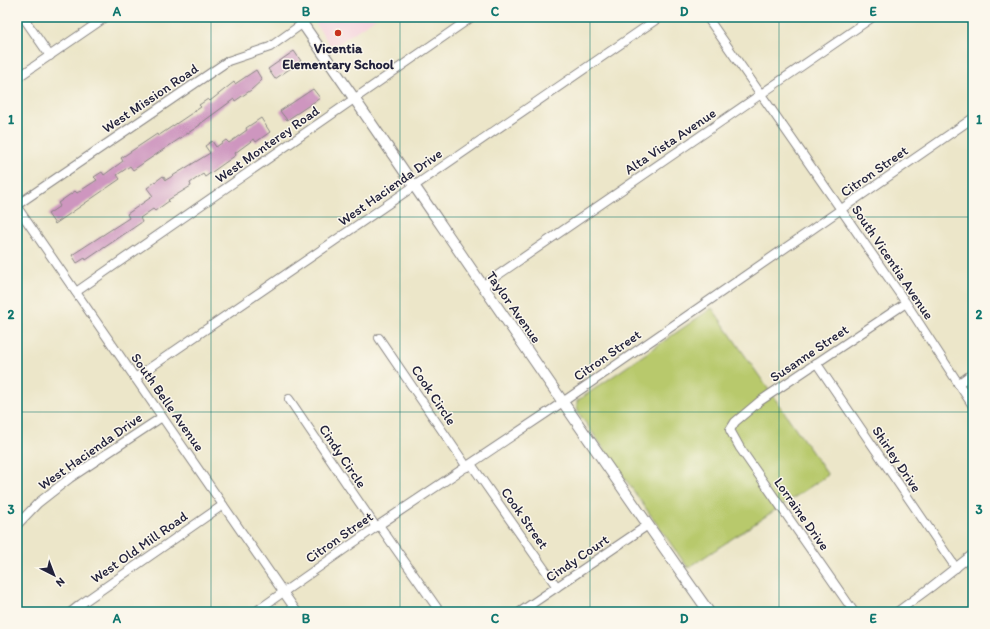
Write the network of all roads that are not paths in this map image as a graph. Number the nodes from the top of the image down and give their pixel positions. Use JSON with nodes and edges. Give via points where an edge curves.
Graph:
{"nodes":[{"id":1,"x":23,"y":17,"type":"edge"},
{"id":2,"x":106,"y":17,"type":"edge"},
{"id":3,"x":472,"y":17,"type":"edge"},
{"id":4,"x":660,"y":17,"type":"edge"},
{"id":5,"x":707,"y":17,"type":"edge"},
{"id":6,"x":873,"y":17,"type":"edge"},
{"id":7,"x":300,"y":20,"type":"edge"},
{"id":8,"x":50,"y":56,"type":"junction"},
{"id":9,"x":17,"y":78,"type":"edge"},
{"id":10,"x":760,"y":95,"type":"junction"},
{"id":11,"x":355,"y":99,"type":"junction"},
{"id":12,"x":973,"y":118,"type":"edge"},
{"id":13,"x":415,"y":185,"type":"junction"},
{"id":14,"x":17,"y":206,"type":"edge"},
{"id":15,"x":841,"y":209,"type":"junction"},
{"id":16,"x":482,"y":286,"type":"junction"},
{"id":17,"x":76,"y":292,"type":"junction"},
{"id":18,"x":906,"y":303,"type":"junction"},
{"id":19,"x":379,"y":338,"type":"dead end"},
{"id":20,"x":817,"y":364,"type":"junction"},
{"id":21,"x":973,"y":373,"type":"edge"},
{"id":22,"x":135,"y":378,"type":"junction"},
{"id":23,"x":958,"y":384,"type":"junction"},
{"id":24,"x":289,"y":399,"type":"dead end"},
{"id":25,"x":562,"y":402,"type":"junction"},
{"id":26,"x":973,"y":406,"type":"edge"},
{"id":27,"x":162,"y":417,"type":"junction"},
{"id":28,"x":730,"y":430,"type":"joint"},
{"id":29,"x":469,"y":465,"type":"junction"},
{"id":30,"x":223,"y":505,"type":"junction"},
{"id":31,"x":17,"y":525,"type":"edge"},
{"id":32,"x":648,"y":525,"type":"junction"},
{"id":33,"x":378,"y":526,"type":"junction"},
{"id":34,"x":973,"y":554,"type":"edge"},
{"id":35,"x":956,"y":568,"type":"junction"},
{"id":36,"x":557,"y":587,"type":"junction"},
{"id":37,"x":284,"y":593,"type":"junction"},
{"id":38,"x":71,"y":612,"type":"edge"},
{"id":39,"x":255,"y":612,"type":"edge"},
{"id":40,"x":297,"y":612,"type":"edge"},
{"id":41,"x":440,"y":612,"type":"edge"},
{"id":42,"x":520,"y":612,"type":"edge"},
{"id":43,"x":709,"y":612,"type":"edge"},
{"id":44,"x":854,"y":612,"type":"edge"},
{"id":45,"x":897,"y":612,"type":"edge"}],
"edges":[{"from":1,"to":8,"type":"street"},
{"from":2,"to":8,"type":"street"},
{"from":3,"to":11,"type":"street","name":"West Monterey Road"},
{"from":4,"to":13,"type":"street","name":"West Hacienda Drive"},
{"from":5,"to":10,"type":"street","name":"South Vicentia Avenue"},
{"from":6,"to":10,"type":"street","name":"Alta Vista Avenue"},
{"from":7,"to":11,"type":"street","name":"Taylor Avenue"},
{"from":7,"to":14,"type":"street","name":"West Mission Road","via":[[270,47],[228,61]]},
{"from":8,"to":9,"type":"street"},
{"from":10,"to":15,"type":"street","name":"South Vicentia Avenue"},
{"from":10,"to":16,"type":"street","name":"Alta Vista Avenue"},
{"from":11,"to":13,"type":"street","name":"Taylor Avenue"},
{"from":11,"to":17,"type":"street","name":"West Monterey Road"},
{"from":12,"to":15,"type":"street","name":"Citron Street"},
{"from":13,"to":16,"type":"street","name":"Taylor Avenue"},
{"from":13,"to":22,"type":"street","name":"West Hacienda Drive"},
{"from":14,"to":17,"type":"street","name":"South Belle Avenue"},
{"from":15,"to":18,"type":"street","name":"South Vicentia Avenue"},
{"from":15,"to":25,"type":"street","name":"Citron Street"},
{"from":16,"to":25,"type":"street","name":"Taylor Avenue"},
{"from":17,"to":22,"type":"street","name":"South Belle Avenue"},
{"from":18,"to":20,"type":"street","name":"Susanne Street"},
{"from":18,"to":23,"type":"street","name":"South Vicentia Avenue"},
{"from":19,"to":29,"type":"street","name":"Cook Circle"},
{"from":20,"to":28,"type":"street","name":"Susanne Street","via":[[760,401],[735,422]]},
{"from":20,"to":35,"type":"street","name":"Shirley Drive"},
{"from":21,"to":23,"type":"street"},
{"from":22,"to":27,"type":"street","name":"South Belle Avenue"},
{"from":23,"to":26,"type":"street","name":"South Vicentia Avenue"},
{"from":24,"to":33,"type":"street","name":"Cindy Circle"},
{"from":25,"to":29,"type":"street","name":"Citron Street"},
{"from":25,"to":32,"type":"street","name":"Taylor Avenue"},
{"from":27,"to":30,"type":"street","name":"South Belle Avenue"},
{"from":27,"to":31,"type":"street","name":"West Hacienda Drive","via":[[70,478],[38,503]]},
{"from":28,"to":44,"type":"street","name":"Lorraine Drive"},
{"from":29,"to":33,"type":"street","name":"Citron Street"},
{"from":29,"to":36,"type":"street","name":"Cook Street"},
{"from":30,"to":37,"type":"street","name":"South Belle Avenue"},
{"from":30,"to":38,"type":"street","name":"West Old Mill Road"},
{"from":32,"to":36,"type":"street","name":"Cindy Court"},
{"from":32,"to":43,"type":"street","name":"Taylor Avenue"},
{"from":33,"to":37,"type":"street","name":"Citron Street"},
{"from":33,"to":41,"type":"street"},
{"from":34,"to":35,"type":"street"},
{"from":35,"to":45,"type":"street"},
{"from":36,"to":42,"type":"street","name":"Cindy Court"},
{"from":37,"to":39,"type":"street","name":"Citron Street"},
{"from":37,"to":40,"type":"street","name":"South Belle Avenue"}]}
